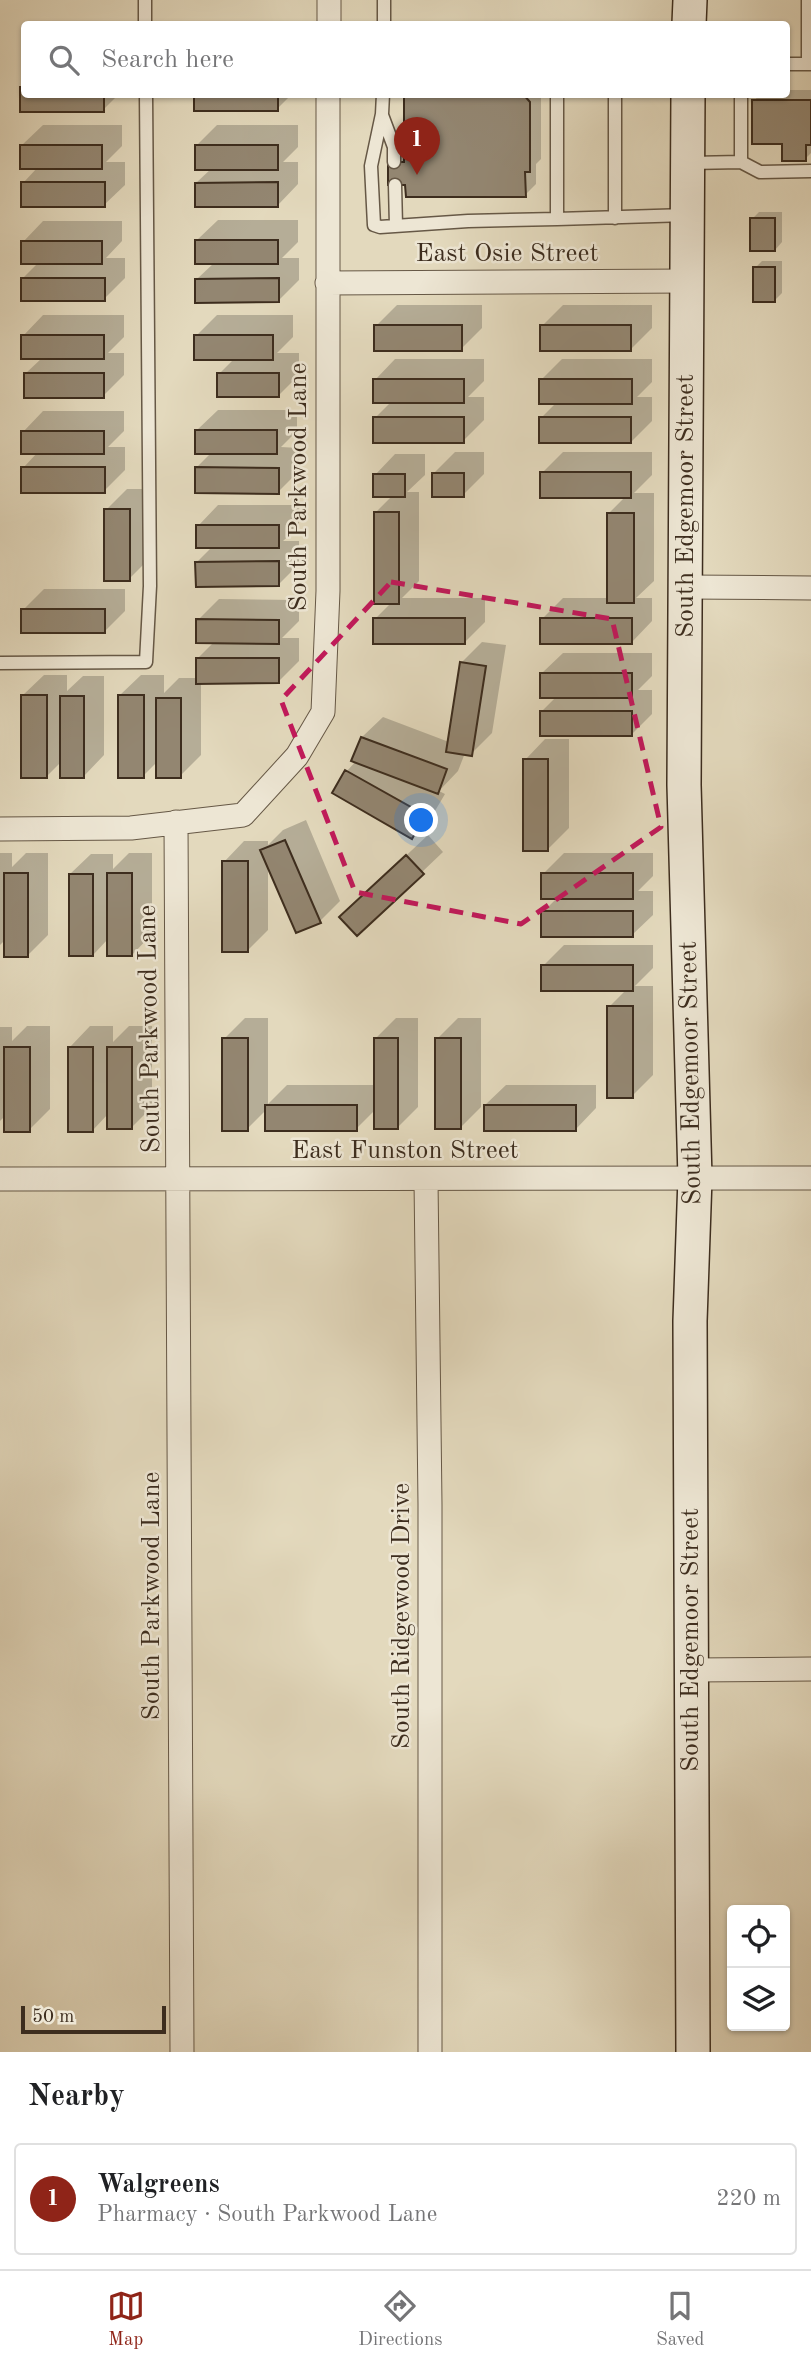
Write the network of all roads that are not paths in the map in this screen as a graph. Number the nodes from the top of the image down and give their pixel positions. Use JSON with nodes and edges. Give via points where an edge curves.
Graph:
{"nodes":[{"id":1,"x":145,"y":0,"type":"edge"},
{"id":2,"x":329,"y":0,"type":"edge"},
{"id":3,"x":384,"y":0,"type":"edge"},
{"id":4,"x":690,"y":0,"type":"edge"},
{"id":5,"x":808,"y":0,"type":"edge"},
{"id":6,"x":145,"y":21,"type":"edge"},
{"id":7,"x":329,"y":21,"type":"edge"},
{"id":8,"x":384,"y":21,"type":"edge"},
{"id":9,"x":689,"y":21,"type":"edge"},
{"id":10,"x":790,"y":64,"type":"edge"},
{"id":11,"x":810,"y":64,"type":"edge"},
{"id":12,"x":146,"y":98,"type":"edge"},
{"id":13,"x":328,"y":98,"type":"edge"},
{"id":14,"x":383,"y":98,"type":"edge"},
{"id":15,"x":558,"y":98,"type":"edge"},
{"id":16,"x":615,"y":98,"type":"edge"},
{"id":17,"x":688,"y":98,"type":"edge"},
{"id":18,"x":741,"y":98,"type":"edge"},
{"id":19,"x":382,"y":114,"type":"junction"},
{"id":20,"x":394,"y":162,"type":"dead end"},
{"id":21,"x":741,"y":162,"type":"junction"},
{"id":22,"x":687,"y":163,"type":"junction"},
{"id":23,"x":811,"y":171,"type":"edge"},
{"id":24,"x":395,"y":185,"type":"dead end"},
{"id":25,"x":687,"y":215,"type":"junction"},
{"id":26,"x":615,"y":218,"type":"junction"},
{"id":27,"x":558,"y":219,"type":"junction"},
{"id":28,"x":396,"y":226,"type":"junction"},
{"id":29,"x":688,"y":281,"type":"junction"},
{"id":30,"x":327,"y":284,"type":"junction"},
{"id":31,"x":686,"y":587,"type":"junction"},
{"id":32,"x":811,"y":588,"type":"edge"},
{"id":33,"x":0,"y":663,"type":"edge"},
{"id":34,"x":176,"y":822,"type":"junction"},
{"id":35,"x":0,"y":829,"type":"edge"},
{"id":36,"x":695,"y":1178,"type":"junction"},
{"id":37,"x":811,"y":1178,"type":"edge"},
{"id":38,"x":0,"y":1179,"type":"edge"},
{"id":39,"x":179,"y":1179,"type":"junction"},
{"id":40,"x":426,"y":1180,"type":"junction"},
{"id":41,"x":811,"y":1669,"type":"edge"},
{"id":42,"x":692,"y":1670,"type":"junction"},
{"id":43,"x":182,"y":2052,"type":"edge"},
{"id":44,"x":430,"y":2052,"type":"edge"},
{"id":45,"x":692,"y":2052,"type":"edge"}],
"edges":[{"from":1,"to":6,"type":"lane"},
{"from":2,"to":7,"type":"street"},
{"from":3,"to":8,"type":"lane"},
{"from":4,"to":9,"type":"street"},
{"from":5,"to":11,"type":"lane"},
{"from":10,"to":11,"type":"lane"},
{"from":12,"to":33,"type":"lane","via":[[150,586],[146,662]]},
{"from":13,"to":30,"type":"street","name":"South Parkwood Lane"},
{"from":14,"to":19,"type":"lane"},
{"from":15,"to":27,"type":"lane"},
{"from":16,"to":26,"type":"lane"},
{"from":17,"to":22,"type":"street","name":"South Edgemoor Street"},
{"from":18,"to":21,"type":"lane"},
{"from":19,"to":20,"type":"lane","via":[[394,147]]},
{"from":19,"to":28,"type":"lane","via":[[371,166],[373,221],[380,227]]},
{"from":21,"to":22,"type":"lane"},
{"from":21,"to":23,"type":"lane","via":[[760,172]]},
{"from":22,"to":25,"type":"street","name":"South Edgemoor Street"},
{"from":24,"to":28,"type":"lane"},
{"from":25,"to":26,"type":"lane"},
{"from":25,"to":29,"type":"street","name":"South Edgemoor Street"},
{"from":26,"to":27,"type":"lane"},
{"from":27,"to":28,"type":"lane"},
{"from":29,"to":30,"type":"street","name":"East Osie Street"},
{"from":29,"to":31,"type":"street","name":"South Edgemoor Street"},
{"from":30,"to":34,"type":"street","name":"South Parkwood Lane","via":[[328,591],[323,712],[297,756],[243,815]]},
{"from":31,"to":32,"type":"street"},
{"from":31,"to":36,"type":"street","name":"South Edgemoor Street","via":[[684,785]]},
{"from":34,"to":35,"type":"street","via":[[131,828]]},
{"from":34,"to":39,"type":"street","name":"South Parkwood Lane"},
{"from":36,"to":37,"type":"street","name":"East Funston Street"},
{"from":36,"to":40,"type":"street","name":"East Funston Street"},
{"from":36,"to":42,"type":"street","name":"South Edgemoor Street","via":[[690,1321]]},
{"from":38,"to":39,"type":"street","name":"East Funston Street"},
{"from":39,"to":40,"type":"street","name":"East Funston Street"},
{"from":39,"to":43,"type":"street","name":"South Parkwood Lane"},
{"from":40,"to":44,"type":"street","name":"South Ridgewood Drive"},
{"from":41,"to":42,"type":"street"},
{"from":42,"to":45,"type":"street","name":"South Edgemoor Street"}]}
